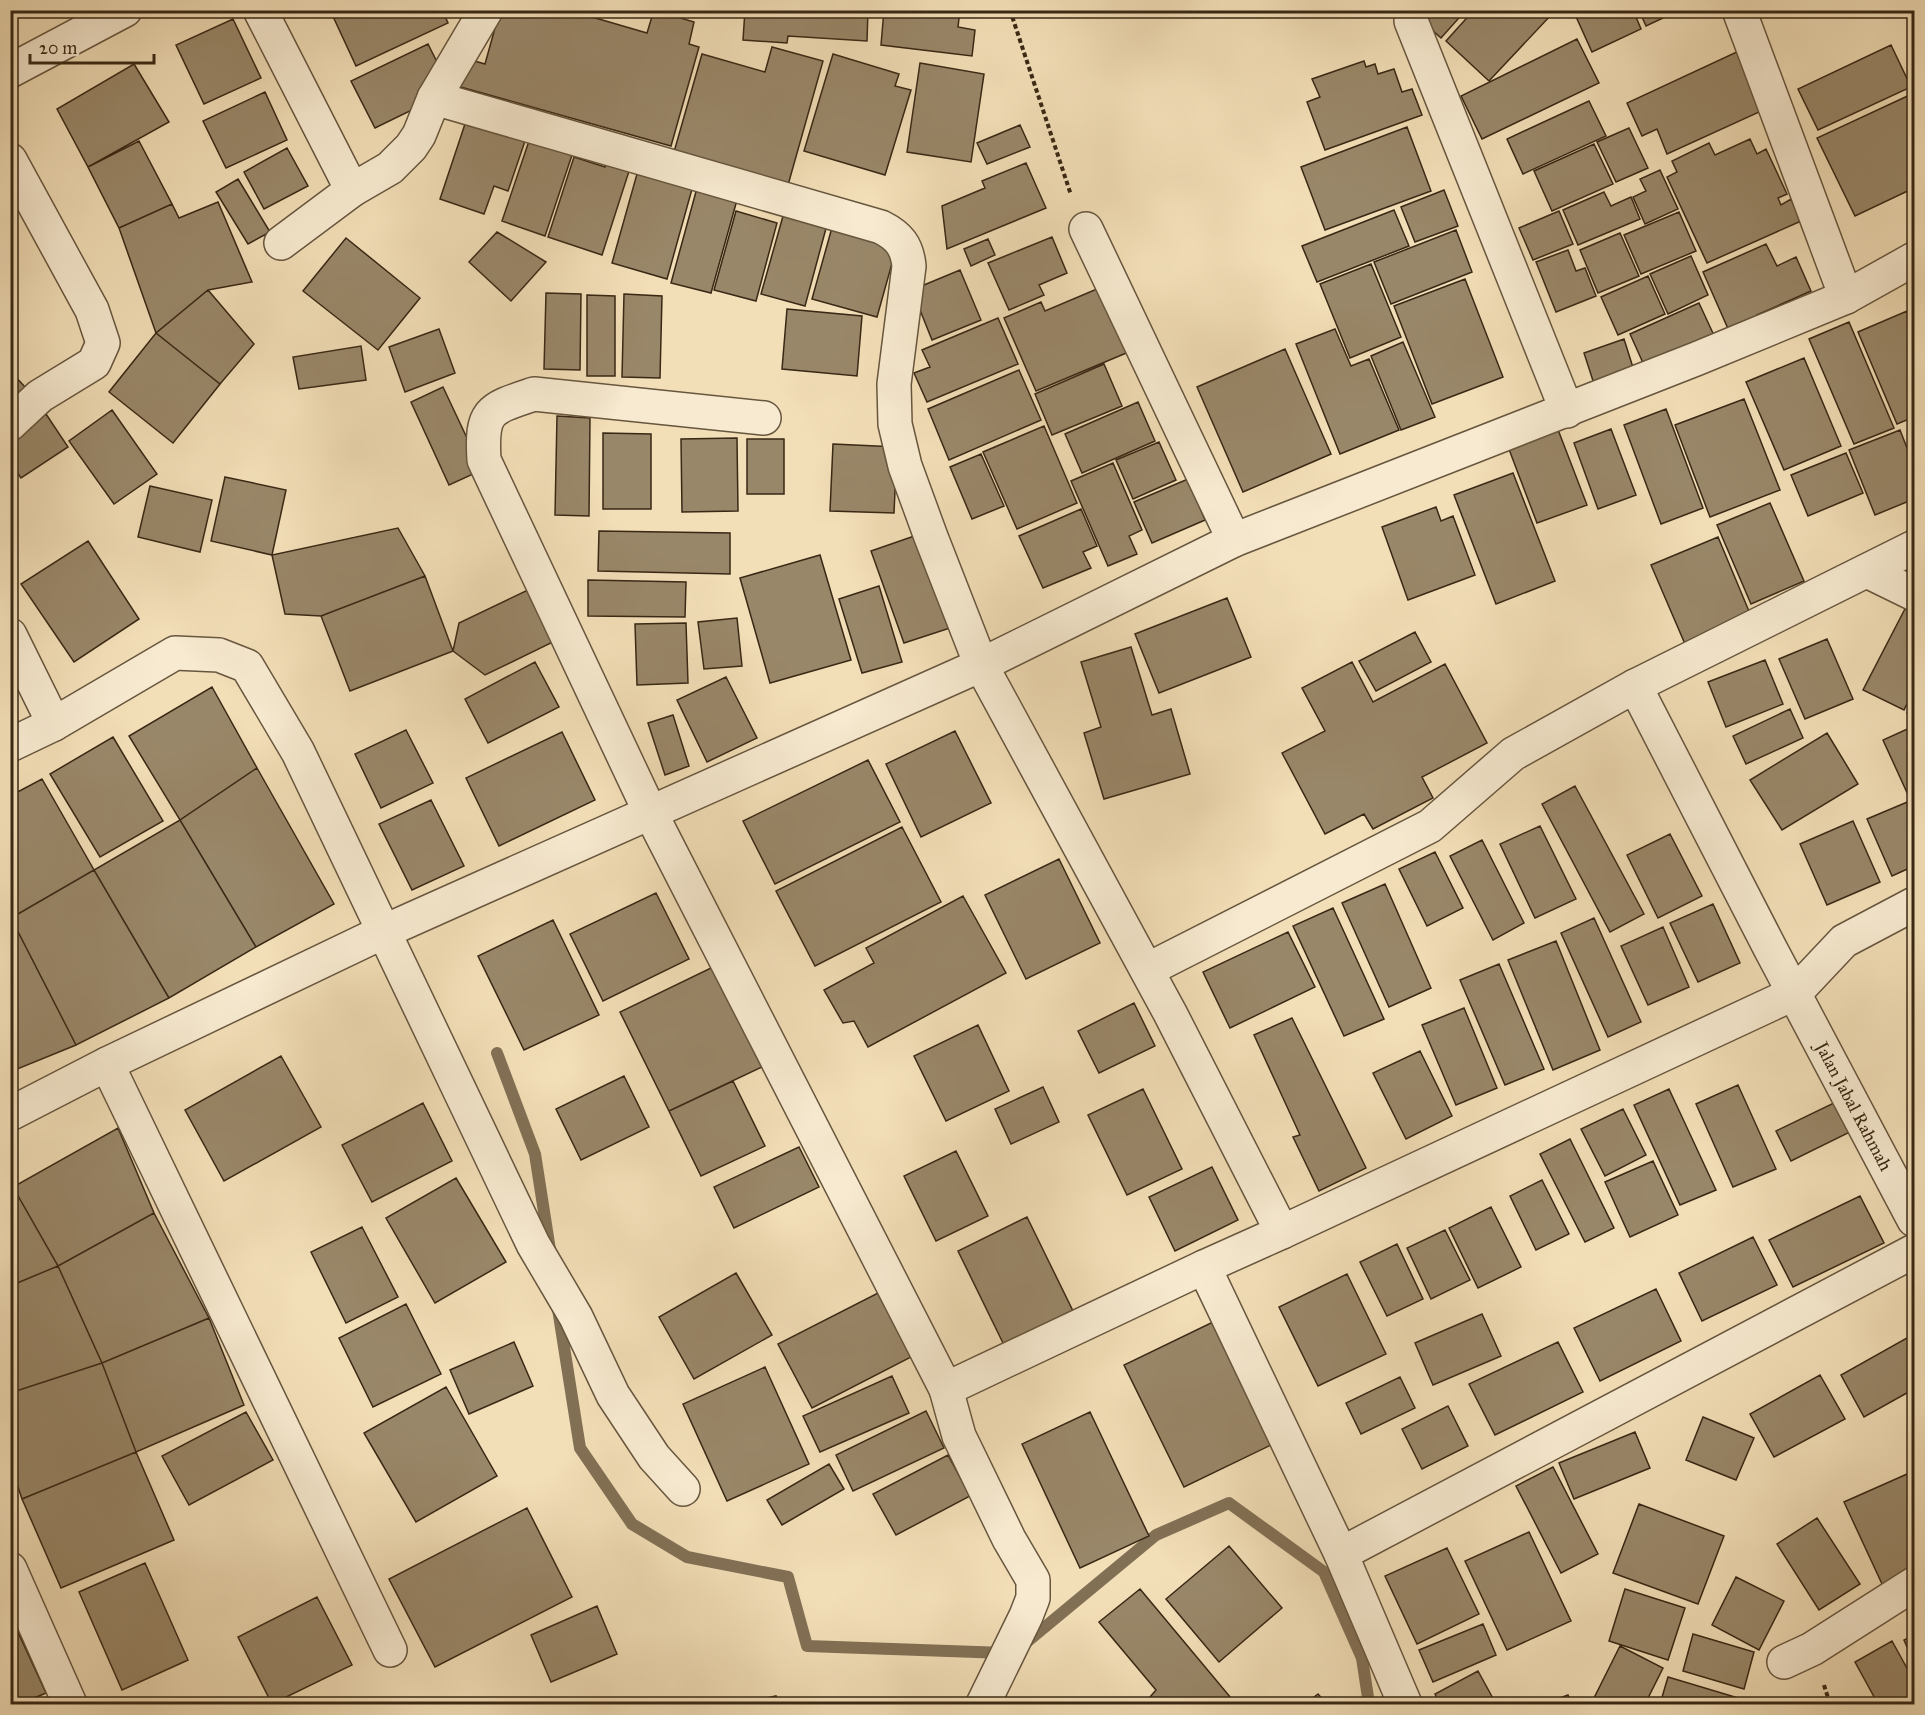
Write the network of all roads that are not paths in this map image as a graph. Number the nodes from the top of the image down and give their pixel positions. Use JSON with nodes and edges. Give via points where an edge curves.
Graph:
{"nodes":[{"id":1,"x":125,"y":10,"type":"edge"},
{"id":2,"x":260,"y":10,"type":"edge"},
{"id":3,"x":486,"y":10,"type":"edge"},
{"id":4,"x":1739,"y":10,"type":"edge"},
{"id":5,"x":1411,"y":21,"type":"dead end"},
{"id":6,"x":10,"y":71,"type":"edge"},
{"id":7,"x":434,"y":98,"type":"junction"},
{"id":8,"x":10,"y":160,"type":"edge"},
{"id":9,"x":352,"y":190,"type":"junction"},
{"id":10,"x":1086,"y":229,"type":"road end"},
{"id":11,"x":281,"y":243,"type":"dead end"},
{"id":12,"x":1914,"y":259,"type":"edge"},
{"id":13,"x":1846,"y":297,"type":"junction"},
{"id":14,"x":1567,"y":411,"type":"junction"},
{"id":15,"x":764,"y":418,"type":"dead end"},
{"id":16,"x":10,"y":424,"type":"edge"},
{"id":17,"x":1234,"y":540,"type":"junction"},
{"id":18,"x":1914,"y":547,"type":"edge"},
{"id":19,"x":1867,"y":571,"type":"junction"},
{"id":20,"x":1914,"y":594,"type":"edge"},
{"id":21,"x":10,"y":635,"type":"edge"},
{"id":22,"x":981,"y":665,"type":"junction"},
{"id":23,"x":1635,"y":686,"type":"junction"},
{"id":24,"x":54,"y":724,"type":"junction"},
{"id":25,"x":10,"y":745,"type":"edge"},
{"id":26,"x":650,"y":812,"type":"junction"},
{"id":27,"x":1914,"y":904,"type":"edge"},
{"id":28,"x":383,"y":932,"type":"junction"},
{"id":29,"x":1147,"y":970,"type":"junction"},
{"id":30,"x":1795,"y":993,"type":"junction"},
{"id":31,"x":107,"y":1064,"type":"junction"},
{"id":32,"x":10,"y":1114,"type":"edge"},
{"id":33,"x":1914,"y":1220,"type":"edge"},
{"id":34,"x":1282,"y":1232,"type":"junction"},
{"id":35,"x":1914,"y":1251,"type":"edge"},
{"id":36,"x":1204,"y":1268,"type":"junction"},
{"id":37,"x":946,"y":1389,"type":"junction"},
{"id":38,"x":683,"y":1489,"type":"dead end"},
{"id":39,"x":1341,"y":1554,"type":"junction"},
{"id":40,"x":10,"y":1569,"type":"edge"},
{"id":41,"x":1914,"y":1584,"type":"edge"},
{"id":42,"x":390,"y":1650,"type":"dead end"},
{"id":43,"x":1784,"y":1662,"type":"dead end"},
{"id":44,"x":986,"y":1699,"type":"edge"},
{"id":45,"x":70,"y":1704,"type":"edge"},
{"id":46,"x":1405,"y":1704,"type":"edge"}],
"edges":[{"from":1,"to":6,"type":"street"},
{"from":2,"to":9,"type":"street"},
{"from":3,"to":7,"type":"street"},
{"from":4,"to":13,"type":"street"},
{"from":5,"to":14,"type":"street"},
{"from":7,"to":9,"type":"street","via":[[419,135],[402,158]]},
{"from":7,"to":22,"type":"street","via":[[881,227],[901,240],[909,266],[894,384],[898,444]]},
{"from":8,"to":16,"type":"street","via":[[92,310],[103,343],[94,363],[40,396]]},
{"from":9,"to":11,"type":"street"},
{"from":10,"to":17,"type":"street"},
{"from":12,"to":13,"type":"street"},
{"from":13,"to":14,"type":"street"},
{"from":14,"to":17,"type":"street"},
{"from":15,"to":26,"type":"street","via":[[534,394],[498,406],[482,428],[483,460]]},
{"from":17,"to":22,"type":"street"},
{"from":18,"to":19,"type":"street"},
{"from":19,"to":20,"type":"street"},
{"from":19,"to":23,"type":"street"},
{"from":21,"to":24,"type":"street"},
{"from":22,"to":26,"type":"street"},
{"from":22,"to":29,"type":"street"},
{"from":23,"to":29,"type":"street","via":[[1513,754],[1430,826]]},
{"from":23,"to":30,"type":"street","name":"Jalan Jabal Rahmah"},
{"from":24,"to":25,"type":"street"},
{"from":24,"to":28,"type":"street","via":[[176,654],[219,655],[247,666],[298,752]]},
{"from":26,"to":28,"type":"street"},
{"from":26,"to":37,"type":"street"},
{"from":27,"to":30,"type":"street","via":[[1844,941]]},
{"from":28,"to":31,"type":"street"},
{"from":28,"to":38,"type":"street","via":[[533,1244],[576,1317],[613,1395],[654,1457]]},
{"from":29,"to":34,"type":"street"},
{"from":30,"to":33,"type":"street","name":"Jalan Jabal Rahmah"},
{"from":30,"to":34,"type":"street"},
{"from":31,"to":32,"type":"street"},
{"from":31,"to":42,"type":"street"},
{"from":34,"to":36,"type":"street"},
{"from":35,"to":39,"type":"street"},
{"from":36,"to":37,"type":"street"},
{"from":36,"to":39,"type":"street"},
{"from":37,"to":44,"type":"street","via":[[959,1436],[1033,1580],[1033,1598],[1026,1616]]},
{"from":39,"to":46,"type":"street"},
{"from":40,"to":45,"type":"street"},
{"from":41,"to":43,"type":"street","via":[[1812,1649]]}]}
